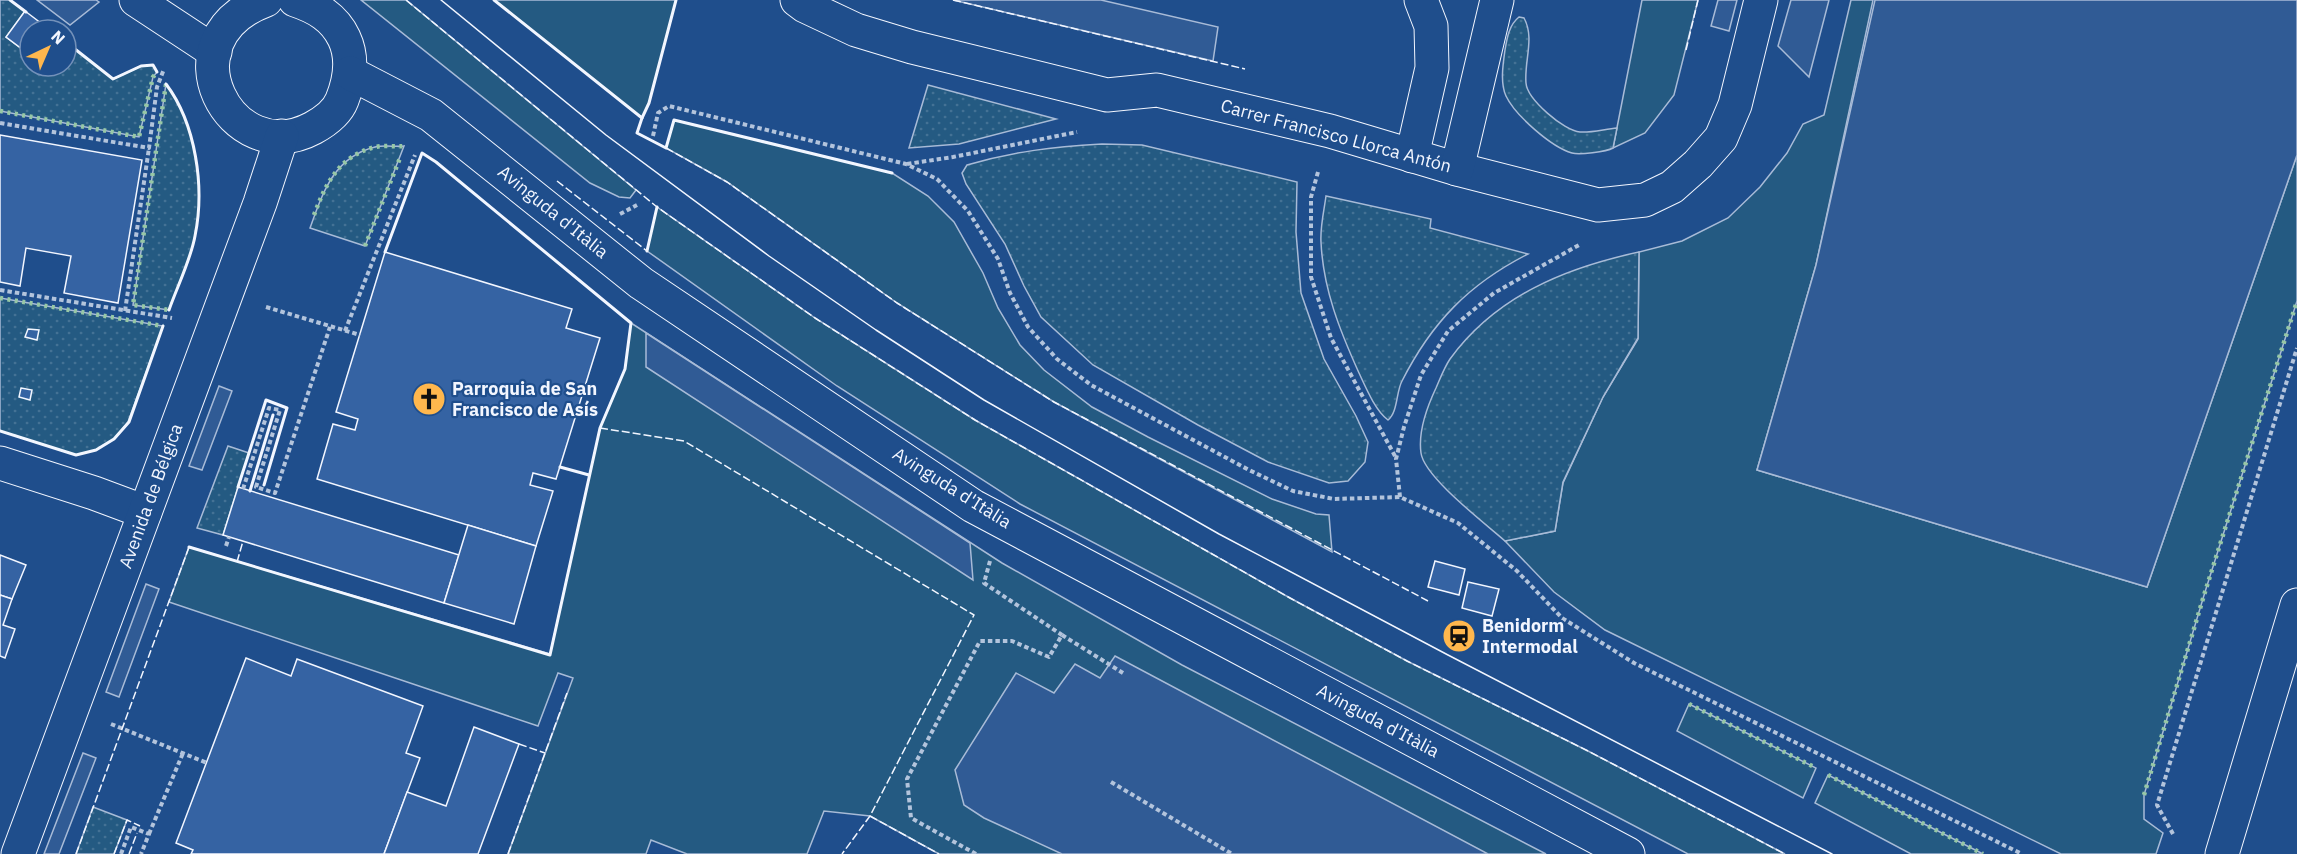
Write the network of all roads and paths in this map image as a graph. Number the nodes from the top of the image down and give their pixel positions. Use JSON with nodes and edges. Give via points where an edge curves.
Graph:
{"nodes":[{"id":1,"x":136,"y":0,"type":"edge"},
{"id":2,"x":266,"y":0,"type":"edge"},
{"id":3,"x":295,"y":0,"type":"edge"},
{"id":4,"x":797,"y":0,"type":"edge"},
{"id":5,"x":1421,"y":0,"type":"edge"},
{"id":6,"x":1497,"y":0,"type":"edge"},
{"id":7,"x":1761,"y":0,"type":"edge"},
{"id":8,"x":180,"y":29,"type":"junction"},
{"id":9,"x":215,"y":52,"type":"junction"},
{"id":10,"x":350,"y":73,"type":"junction"},
{"id":11,"x":1107,"y":95,"type":"junction"},
{"id":12,"x":431,"y":116,"type":"junction"},
{"id":13,"x":0,"y":123,"type":"edge"},
{"id":14,"x":1330,"y":131,"type":"junction"},
{"id":15,"x":282,"y":136,"type":"junction"},
{"id":16,"x":653,"y":136,"type":"dead end"},
{"id":17,"x":149,"y":148,"type":"junction"},
{"id":18,"x":1412,"y":156,"type":"junction"},
{"id":19,"x":906,"y":164,"type":"junction"},
{"id":20,"x":1457,"y":169,"type":"junction"},
{"id":21,"x":1598,"y":205,"type":"junction"},
{"id":22,"x":0,"y":290,"type":"edge"},
{"id":23,"x":125,"y":311,"type":"junction"},
{"id":24,"x":278,"y":311,"type":"dead end"},
{"id":25,"x":214,"y":325,"type":"junction"},
{"id":26,"x":330,"y":327,"type":"junction"},
{"id":27,"x":345,"y":331,"type":"junction"},
{"id":28,"x":360,"y":335,"type":"dead end"},
{"id":29,"x":2297,"y":348,"type":"edge"},
{"id":30,"x":1396,"y":459,"type":"junction"},
{"id":31,"x":0,"y":463,"type":"edge"},
{"id":32,"x":243,"y":489,"type":"dead end"},
{"id":33,"x":1400,"y":497,"type":"junction"},
{"id":34,"x":145,"y":512,"type":"junction"},
{"id":35,"x":999,"y":520,"type":"junction"},
{"id":36,"x":229,"y":537,"type":"dead end"},
{"id":37,"x":226,"y":546,"type":"dead end"},
{"id":38,"x":2297,"y":605,"type":"edge"},
{"id":39,"x":1062,"y":635,"type":"junction"},
{"id":40,"x":1123,"y":673,"type":"dead end"},
{"id":41,"x":73,"y":706,"type":"junction"},
{"id":42,"x":183,"y":753,"type":"junction"},
{"id":43,"x":207,"y":763,"type":"dead end"},
{"id":44,"x":1111,"y":782,"type":"dead end"},
{"id":45,"x":149,"y":834,"type":"junction"},
{"id":46,"x":2173,"y":834,"type":"dead end"},
{"id":47,"x":18,"y":854,"type":"edge"},
{"id":48,"x":121,"y":854,"type":"edge"},
{"id":49,"x":141,"y":854,"type":"edge"},
{"id":50,"x":976,"y":854,"type":"edge"},
{"id":51,"x":1232,"y":854,"type":"edge"},
{"id":52,"x":1628,"y":854,"type":"edge"},
{"id":53,"x":2022,"y":854,"type":"edge"},
{"id":54,"x":2222,"y":854,"type":"edge"}],
"edges":[{"from":1,"to":8,"type":"street"},
{"from":2,"to":9,"type":"street","via":[[247,7],[229,22],[217,40]]},
{"from":3,"to":10,"type":"street","via":[[332,19],[344,38]]},
{"from":4,"to":11,"type":"street","name":"Carrer Francisco Llorca Antón","via":[[867,33],[912,47]]},
{"from":5,"to":18,"type":"street","via":[[1431,26],[1432,68]]},
{"from":6,"to":20,"type":"street"},
{"from":7,"to":21,"type":"street","name":"Carrer Francisco Llorca Antón","via":[[1735,105],[1721,138],[1672,187],[1645,200]]},
{"from":8,"to":9,"type":"street"},
{"from":8,"to":17,"type":"path","via":[[157,87]]},
{"from":9,"to":15,"type":"street","via":[[215,85],[225,106],[240,123],[260,133]]},
{"from":10,"to":12,"type":"street","name":"Avinguda d'Itàlia"},
{"from":10,"to":15,"type":"street","via":[[340,105],[324,122],[305,132]]},
{"from":11,"to":14,"type":"street","name":"Carrer Francisco Llorca Antón","via":[[1157,90]]},
{"from":11,"to":19,"type":"path","via":[[1103,127]]},
{"from":12,"to":27,"type":"path"},
{"from":12,"to":35,"type":"street","name":"Avinguda d'Itàlia","via":[[641,283]]},
{"from":13,"to":17,"type":"path"},
{"from":14,"to":18,"type":"street","name":"Carrer Francisco Llorca Antón"},
{"from":14,"to":30,"type":"path","via":[[1311,197],[1311,277],[1331,338]]},
{"from":15,"to":25,"type":"street","name":"Avenida de Bélgica"},
{"from":16,"to":19,"type":"path","via":[[658,113],[669,106]]},
{"from":17,"to":23,"type":"path"},
{"from":18,"to":20,"type":"street","name":"Carrer Francisco Llorca Antón"},
{"from":19,"to":33,"type":"path","via":[[937,179],[968,211],[998,259],[1028,327],[1057,359],[1091,385],[1293,491],[1334,499]]},
{"from":20,"to":21,"type":"street","name":"Carrer Francisco Llorca Antón"},
{"from":21,"to":30,"type":"path","via":[[1594,236],[1494,293],[1448,331],[1421,375]]},
{"from":22,"to":23,"type":"path"},
{"from":23,"to":25,"type":"path"},
{"from":24,"to":26,"type":"path"},
{"from":25,"to":34,"type":"street","name":"Avenida de Bélgica"},
{"from":26,"to":27,"type":"path"},
{"from":26,"to":32,"type":"path","via":[[275,494],[256,487],[280,410],[269,408]]},
{"from":27,"to":28,"type":"path"},
{"from":29,"to":46,"type":"path","via":[[2157,805]]},
{"from":30,"to":33,"type":"path"},
{"from":31,"to":34,"type":"street"},
{"from":33,"to":53,"type":"path","via":[[1458,523],[1517,571],[1562,618],[1634,663]]},
{"from":34,"to":41,"type":"street","name":"Avenida de Bélgica"},
{"from":35,"to":39,"type":"path","via":[[984,583]]},
{"from":35,"to":52,"type":"street","name":"Avinguda d'Itàlia"},
{"from":36,"to":37,"type":"path"},
{"from":38,"to":54,"type":"street"},
{"from":39,"to":40,"type":"path"},
{"from":39,"to":50,"type":"path","via":[[1050,657],[1012,641],[980,641],[907,779],[911,818]]},
{"from":41,"to":42,"type":"path"},
{"from":41,"to":47,"type":"street","name":"Avenida de Bélgica"},
{"from":42,"to":43,"type":"path"},
{"from":42,"to":45,"type":"path"},
{"from":44,"to":51,"type":"path"},
{"from":45,"to":48,"type":"path","via":[[131,827]]},
{"from":45,"to":49,"type":"path"}]}
